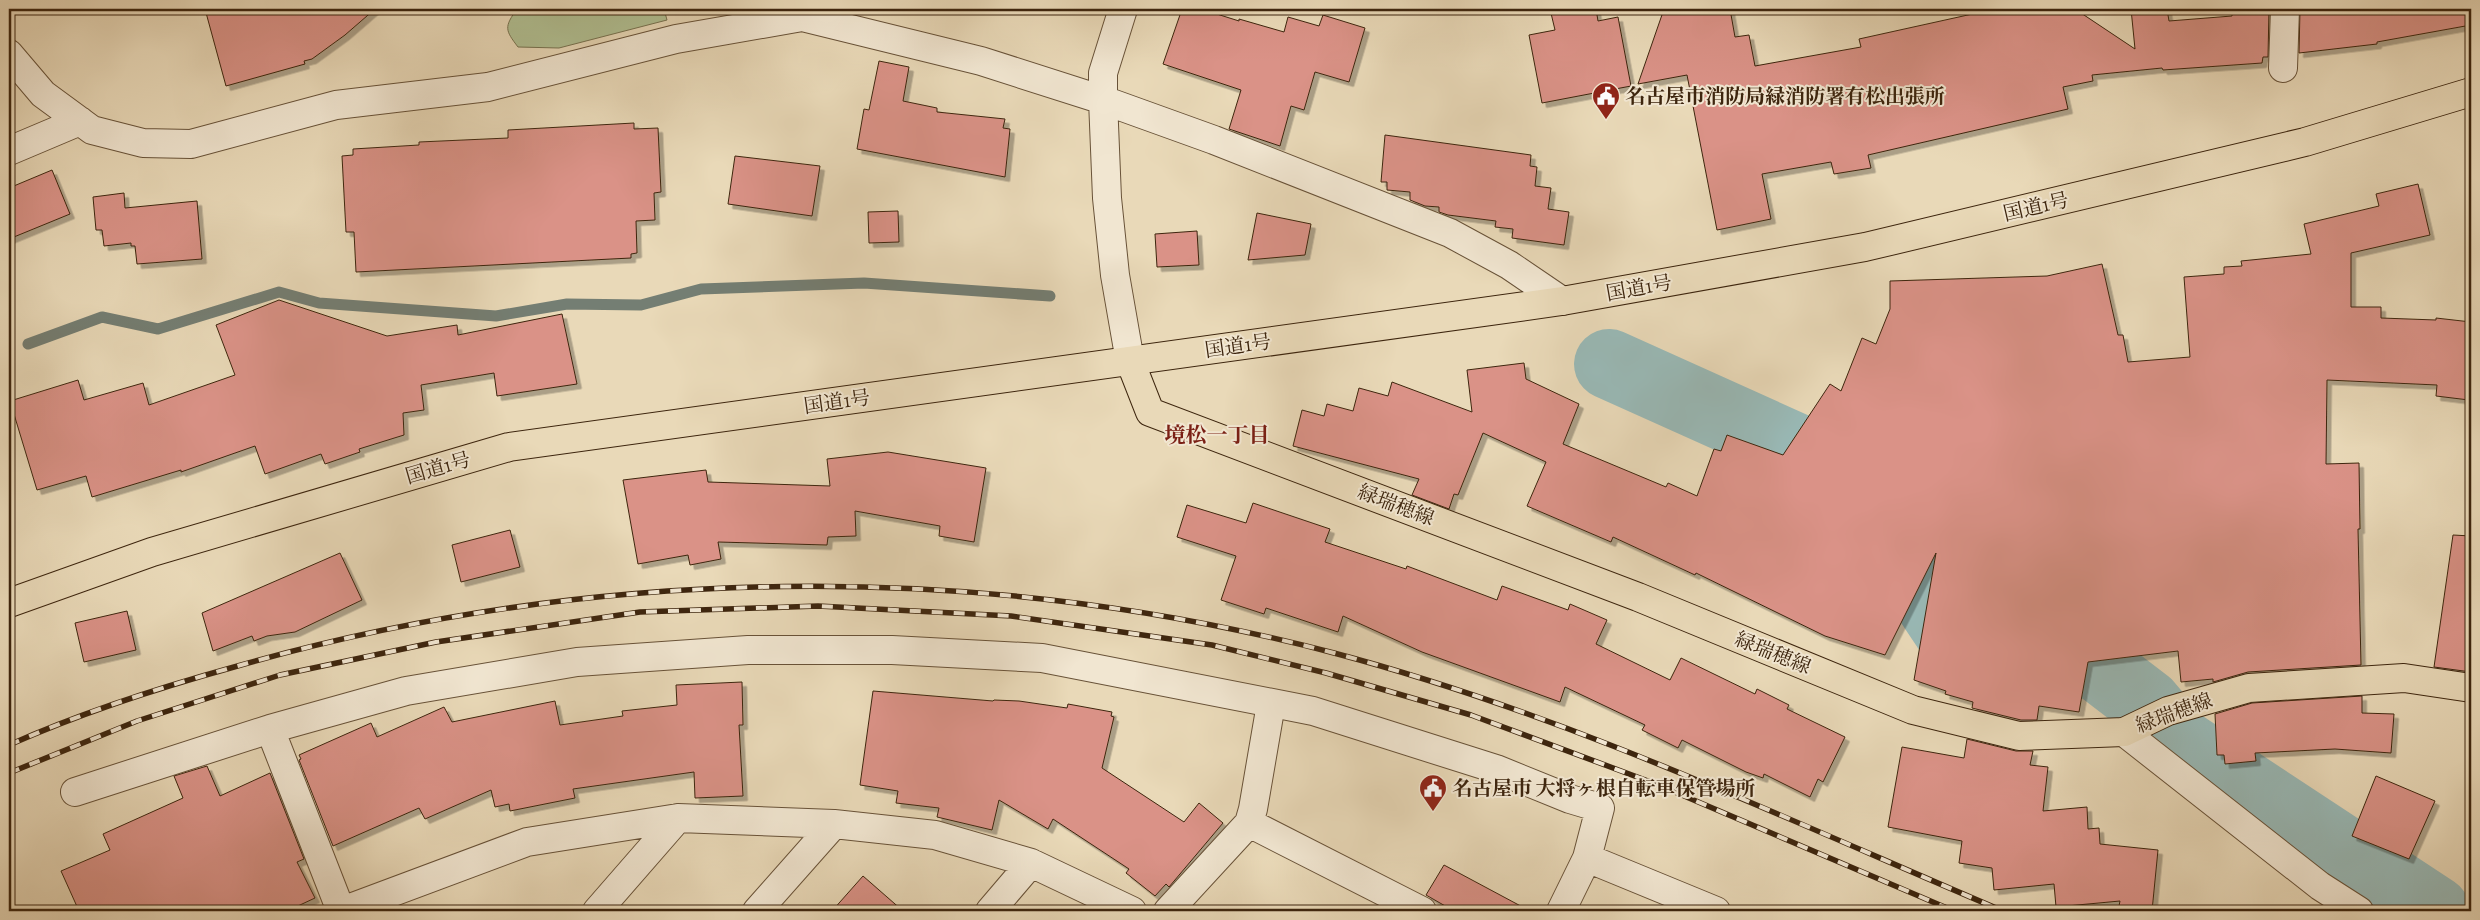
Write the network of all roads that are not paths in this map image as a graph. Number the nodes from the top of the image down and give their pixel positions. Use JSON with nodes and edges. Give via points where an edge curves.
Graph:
{"nodes":[{"id":1,"x":1123,"y":9,"type":"edge"},
{"id":2,"x":2285,"y":9,"type":"edge"},
{"id":3,"x":9,"y":54,"type":"edge"},
{"id":4,"x":2283,"y":68,"type":"dead end"},
{"id":5,"x":2471,"y":92,"type":"edge"},
{"id":6,"x":1103,"y":100,"type":"junction"},
{"id":7,"x":80,"y":121,"type":"junction"},
{"id":8,"x":9,"y":150,"type":"edge"},
{"id":9,"x":1562,"y":301,"type":"junction"},
{"id":10,"x":1130,"y":361,"type":"junction"},
{"id":11,"x":9,"y":603,"type":"edge"},
{"id":12,"x":2471,"y":688,"type":"edge"},
{"id":13,"x":1271,"y":704,"type":"junction"},
{"id":14,"x":2145,"y":722,"type":"junction"},
{"id":15,"x":270,"y":729,"type":"junction"},
{"id":16,"x":76,"y":792,"type":"dead end"},
{"id":17,"x":678,"y":818,"type":"junction"},
{"id":18,"x":1249,"y":823,"type":"junction"},
{"id":19,"x":834,"y":824,"type":"junction"},
{"id":20,"x":1587,"y":858,"type":"junction"},
{"id":21,"x":1031,"y":863,"type":"junction"},
{"id":22,"x":341,"y":911,"type":"edge"},
{"id":23,"x":597,"y":911,"type":"edge"},
{"id":24,"x":757,"y":911,"type":"edge"},
{"id":25,"x":990,"y":911,"type":"edge"},
{"id":26,"x":1132,"y":911,"type":"edge"},
{"id":27,"x":1168,"y":911,"type":"edge"},
{"id":28,"x":1422,"y":911,"type":"edge"},
{"id":29,"x":1561,"y":911,"type":"edge"},
{"id":30,"x":1716,"y":911,"type":"edge"},
{"id":31,"x":2359,"y":911,"type":"edge"}],
"edges":[{"from":1,"to":6,"type":"street","via":[[1103,73]]},
{"from":2,"to":4,"type":"street"},
{"from":3,"to":7,"type":"street","via":[[43,94]]},
{"from":5,"to":9,"type":"main road","name":"国道1号","via":[[2305,142],[1865,247]]},
{"from":6,"to":7,"type":"street","via":[[981,61],[802,17],[676,39],[488,88],[336,105],[192,144],[143,143],[92,130]]},
{"from":6,"to":9,"type":"street","via":[[1214,140],[1450,234],[1509,265]]},
{"from":6,"to":10,"type":"street","via":[[1107,198],[1115,275]]},
{"from":7,"to":8,"type":"street"},
{"from":9,"to":10,"type":"main road","name":"国道1号"},
{"from":10,"to":11,"type":"main road","name":"国道1号","via":[[509,447],[152,552]]},
{"from":10,"to":14,"type":"main road","name":"緑瑞穂線","via":[[1150,412],[1638,597],[1913,710],[2019,736]]},
{"from":12,"to":14,"type":"main road","name":"緑瑞穂線","via":[[2404,678],[2249,688]]},
{"from":13,"to":15,"type":"street","via":[[1042,658],[892,650],[748,650],[576,662],[406,691]]},
{"from":13,"to":18,"type":"street"},
{"from":13,"to":20,"type":"street","via":[[1312,711],[1496,769],[1600,808]]},
{"from":14,"to":31,"type":"street","via":[[2320,886]]},
{"from":15,"to":16,"type":"street"},
{"from":15,"to":22,"type":"street"},
{"from":17,"to":19,"type":"street"},
{"from":17,"to":22,"type":"street","via":[[527,842]]},
{"from":17,"to":23,"type":"street"},
{"from":18,"to":27,"type":"street"},
{"from":18,"to":28,"type":"street"},
{"from":19,"to":21,"type":"street","via":[[935,835]]},
{"from":19,"to":24,"type":"street"},
{"from":20,"to":29,"type":"street"},
{"from":20,"to":30,"type":"street"},
{"from":21,"to":25,"type":"street"},
{"from":21,"to":26,"type":"street"}]}
